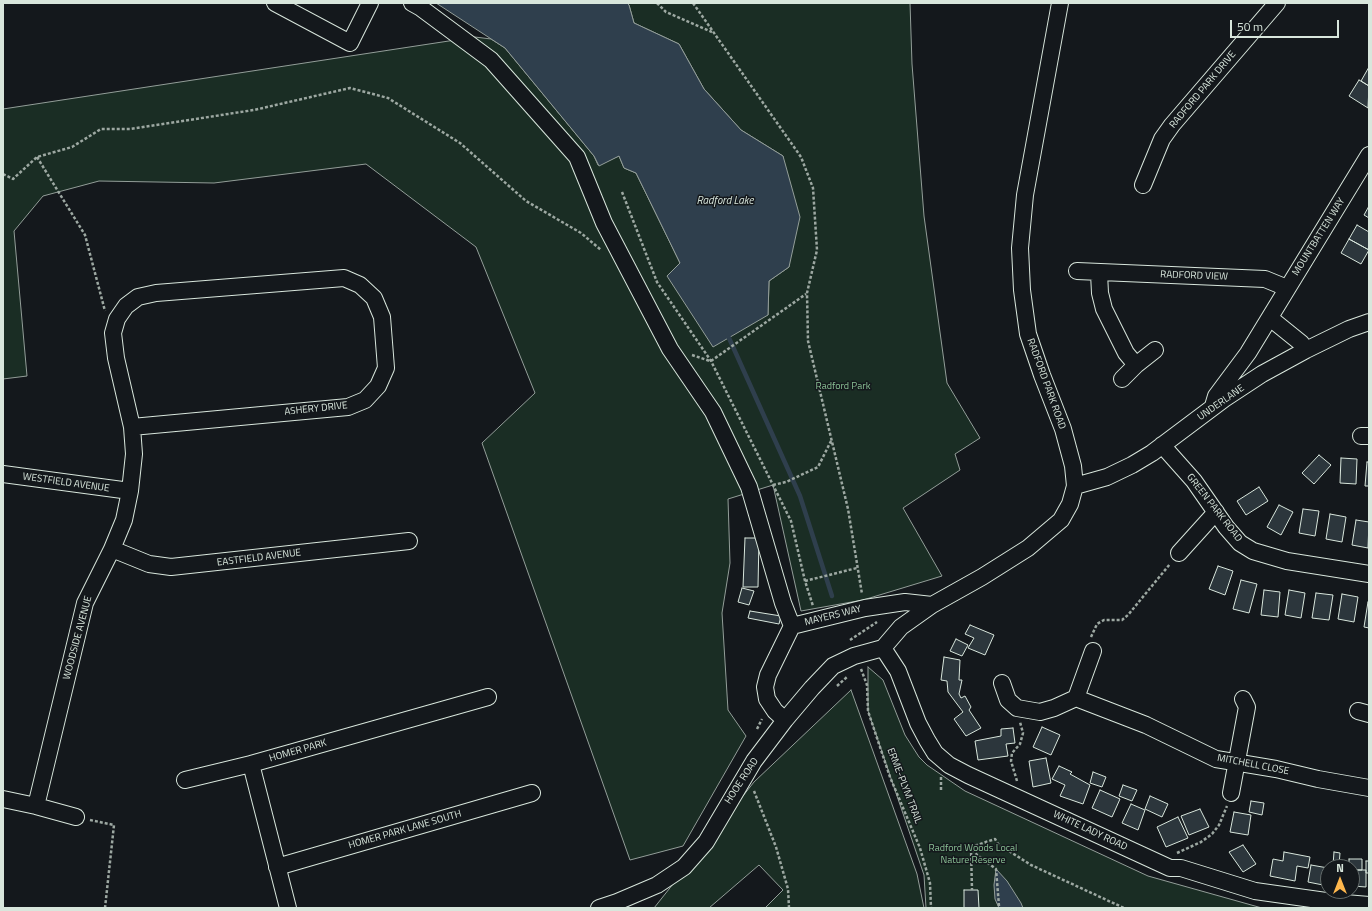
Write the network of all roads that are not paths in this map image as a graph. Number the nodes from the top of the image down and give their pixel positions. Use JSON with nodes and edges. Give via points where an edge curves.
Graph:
{"nodes":[{"id":1,"x":275,"y":3,"type":"edge"},
{"id":2,"x":370,"y":3,"type":"edge"},
{"id":3,"x":412,"y":3,"type":"edge"},
{"id":4,"x":1060,"y":3,"type":"edge"},
{"id":5,"x":1277,"y":3,"type":"edge"},
{"id":6,"x":1369,"y":155,"type":"edge"},
{"id":7,"x":1143,"y":185,"type":"dead end"},
{"id":8,"x":1077,"y":271,"type":"dead end"},
{"id":9,"x":1099,"y":273,"type":"junction"},
{"id":10,"x":1287,"y":288,"type":"junction"},
{"id":11,"x":1270,"y":318,"type":"junction"},
{"id":12,"x":1369,"y":322,"type":"edge"},
{"id":13,"x":1155,"y":350,"type":"dead end"},
{"id":14,"x":1306,"y":350,"type":"junction"},
{"id":15,"x":1136,"y":365,"type":"junction"},
{"id":16,"x":1122,"y":379,"type":"dead end"},
{"id":17,"x":1212,"y":408,"type":"junction"},
{"id":18,"x":132,"y":427,"type":"junction"},
{"id":19,"x":1162,"y":445,"type":"junction"},
{"id":20,"x":3,"y":474,"type":"edge"},
{"id":21,"x":1075,"y":486,"type":"junction"},
{"id":22,"x":130,"y":491,"type":"junction"},
{"id":23,"x":1216,"y":512,"type":"junction"},
{"id":24,"x":409,"y":541,"type":"dead end"},
{"id":25,"x":112,"y":549,"type":"junction"},
{"id":26,"x":1179,"y":553,"type":"road end"},
{"id":27,"x":1369,"y":574,"type":"edge"},
{"id":28,"x":932,"y":605,"type":"junction"},
{"id":29,"x":792,"y":626,"type":"junction"},
{"id":30,"x":883,"y":648,"type":"junction"},
{"id":31,"x":1093,"y":651,"type":"road end"},
{"id":32,"x":1002,"y":683,"type":"dead end"},
{"id":33,"x":488,"y":697,"type":"dead end"},
{"id":34,"x":1076,"y":698,"type":"junction"},
{"id":35,"x":1243,"y":699,"type":"dead end"},
{"id":36,"x":786,"y":720,"type":"junction"},
{"id":37,"x":1237,"y":762,"type":"junction"},
{"id":38,"x":251,"y":764,"type":"junction"},
{"id":39,"x":185,"y":780,"type":"dead end"},
{"id":40,"x":1369,"y":788,"type":"edge"},
{"id":41,"x":532,"y":792,"type":"dead end"},
{"id":42,"x":1231,"y":793,"type":"road end"},
{"id":43,"x":3,"y":799,"type":"edge"},
{"id":44,"x":36,"y":806,"type":"junction"},
{"id":45,"x":76,"y":817,"type":"road end"},
{"id":46,"x":277,"y":867,"type":"junction"},
{"id":47,"x":1369,"y":905,"type":"edge"},
{"id":48,"x":288,"y":908,"type":"edge"},
{"id":49,"x":599,"y":908,"type":"edge"}],
"edges":[{"from":1,"to":2,"type":"street","via":[[350,42]]},
{"from":3,"to":29,"type":"street","via":[[491,60],[576,157],[604,223],[656,323],[670,349],[713,412],[749,487]]},
{"from":4,"to":21,"type":"street","name":"RADFORD PARK ROAD","via":[[1025,195],[1021,255],[1022,290],[1028,334],[1063,428],[1073,466]]},
{"from":5,"to":7,"type":"street","name":"RADFORD PARK DRIVE","via":[[1172,125],[1162,139]]},
{"from":6,"to":10,"type":"street","name":"MOUNTBATTEN WAY"},
{"from":8,"to":9,"type":"street","name":"RADFORD VIEW"},
{"from":9,"to":10,"type":"street","name":"RADFORD VIEW","via":[[1266,279]]},
{"from":9,"to":15,"type":"street","via":[[1104,308],[1124,349]]},
{"from":10,"to":11,"type":"street","name":"MOUNTBATTEN WAY"},
{"from":11,"to":14,"type":"street","via":[[1302,343]]},
{"from":11,"to":17,"type":"street","name":"MOUNTBATTEN WAY","via":[[1245,358],[1216,396]]},
{"from":12,"to":14,"type":"street","name":"UNDERLANE"},
{"from":13,"to":15,"type":"street"},
{"from":14,"to":17,"type":"street","name":"UNDERLANE","via":[[1262,374]]},
{"from":15,"to":16,"type":"street"},
{"from":17,"to":19,"type":"street","name":"UNDERLANE"},
{"from":18,"to":18,"type":"street","name":"ASHERY DRIVE","via":[[116,358],[113,333],[123,310],[138,297],[156,293],[344,278],[360,285],[374,298],[382,318],[386,368],[378,386],[365,400],[348,407]]},
{"from":18,"to":22,"type":"street","name":"WOODSIDE AVENUE","via":[[134,454]]},
{"from":19,"to":21,"type":"street","name":"UNDERLANE","via":[[1132,465],[1107,477]]},
{"from":19,"to":23,"type":"street","name":"GREEN PARK ROAD","via":[[1194,481]]},
{"from":20,"to":22,"type":"street","name":"WESTFIELD AVENUE"},
{"from":21,"to":28,"type":"street","name":"RADFORD PARK ROAD","via":[[1070,504],[1060,520],[1028,548]]},
{"from":22,"to":25,"type":"street","name":"WOODSIDE AVENUE","via":[[124,520]]},
{"from":23,"to":26,"type":"street"},
{"from":23,"to":27,"type":"street","name":"GREEN PARK ROAD","via":[[1240,543],[1253,550],[1287,561]]},
{"from":24,"to":25,"type":"street","name":"EASTFIELD AVENUE","via":[[171,567],[149,564]]},
{"from":25,"to":44,"type":"street","name":"WOODSIDE AVENUE","via":[[85,603]]},
{"from":28,"to":29,"type":"street","name":"MAYERS WAY","via":[[905,602],[865,608]]},
{"from":28,"to":30,"type":"street","name":"RADFORD PARK ROAD","via":[[901,627]]},
{"from":29,"to":36,"type":"street","name":"MAYERS WAY","via":[[765,686],[767,699],[775,711]]},
{"from":30,"to":36,"type":"street","name":"HOOE ROAD","via":[[858,663],[833,666]]},
{"from":30,"to":47,"type":"street","name":"WHITE LADY ROAD","via":[[898,670],[918,723],[936,752],[950,765],[968,775],[1170,868],[1181,868],[1255,891]]},
{"from":31,"to":34,"type":"street"},
{"from":32,"to":34,"type":"street","via":[[1008,700],[1017,708],[1040,712]]},
{"from":33,"to":38,"type":"street","name":"HOMER PARK"},
{"from":34,"to":37,"type":"street","name":"MITCHELL CLOSE","via":[[1146,725],[1216,759]]},
{"from":35,"to":37,"type":"street","via":[[1247,707]]},
{"from":36,"to":49,"type":"street","name":"HOOE ROAD","via":[[747,772],[706,842],[684,867],[658,885]]},
{"from":37,"to":40,"type":"street","name":"MITCHELL CLOSE"},
{"from":37,"to":42,"type":"street"},
{"from":38,"to":39,"type":"street","name":"HOMER PARK"},
{"from":38,"to":46,"type":"street"},
{"from":41,"to":46,"type":"street","name":"HOMER PARK LANE SOUTH"},
{"from":43,"to":44,"type":"street"},
{"from":44,"to":45,"type":"street"},
{"from":46,"to":48,"type":"street"}]}
